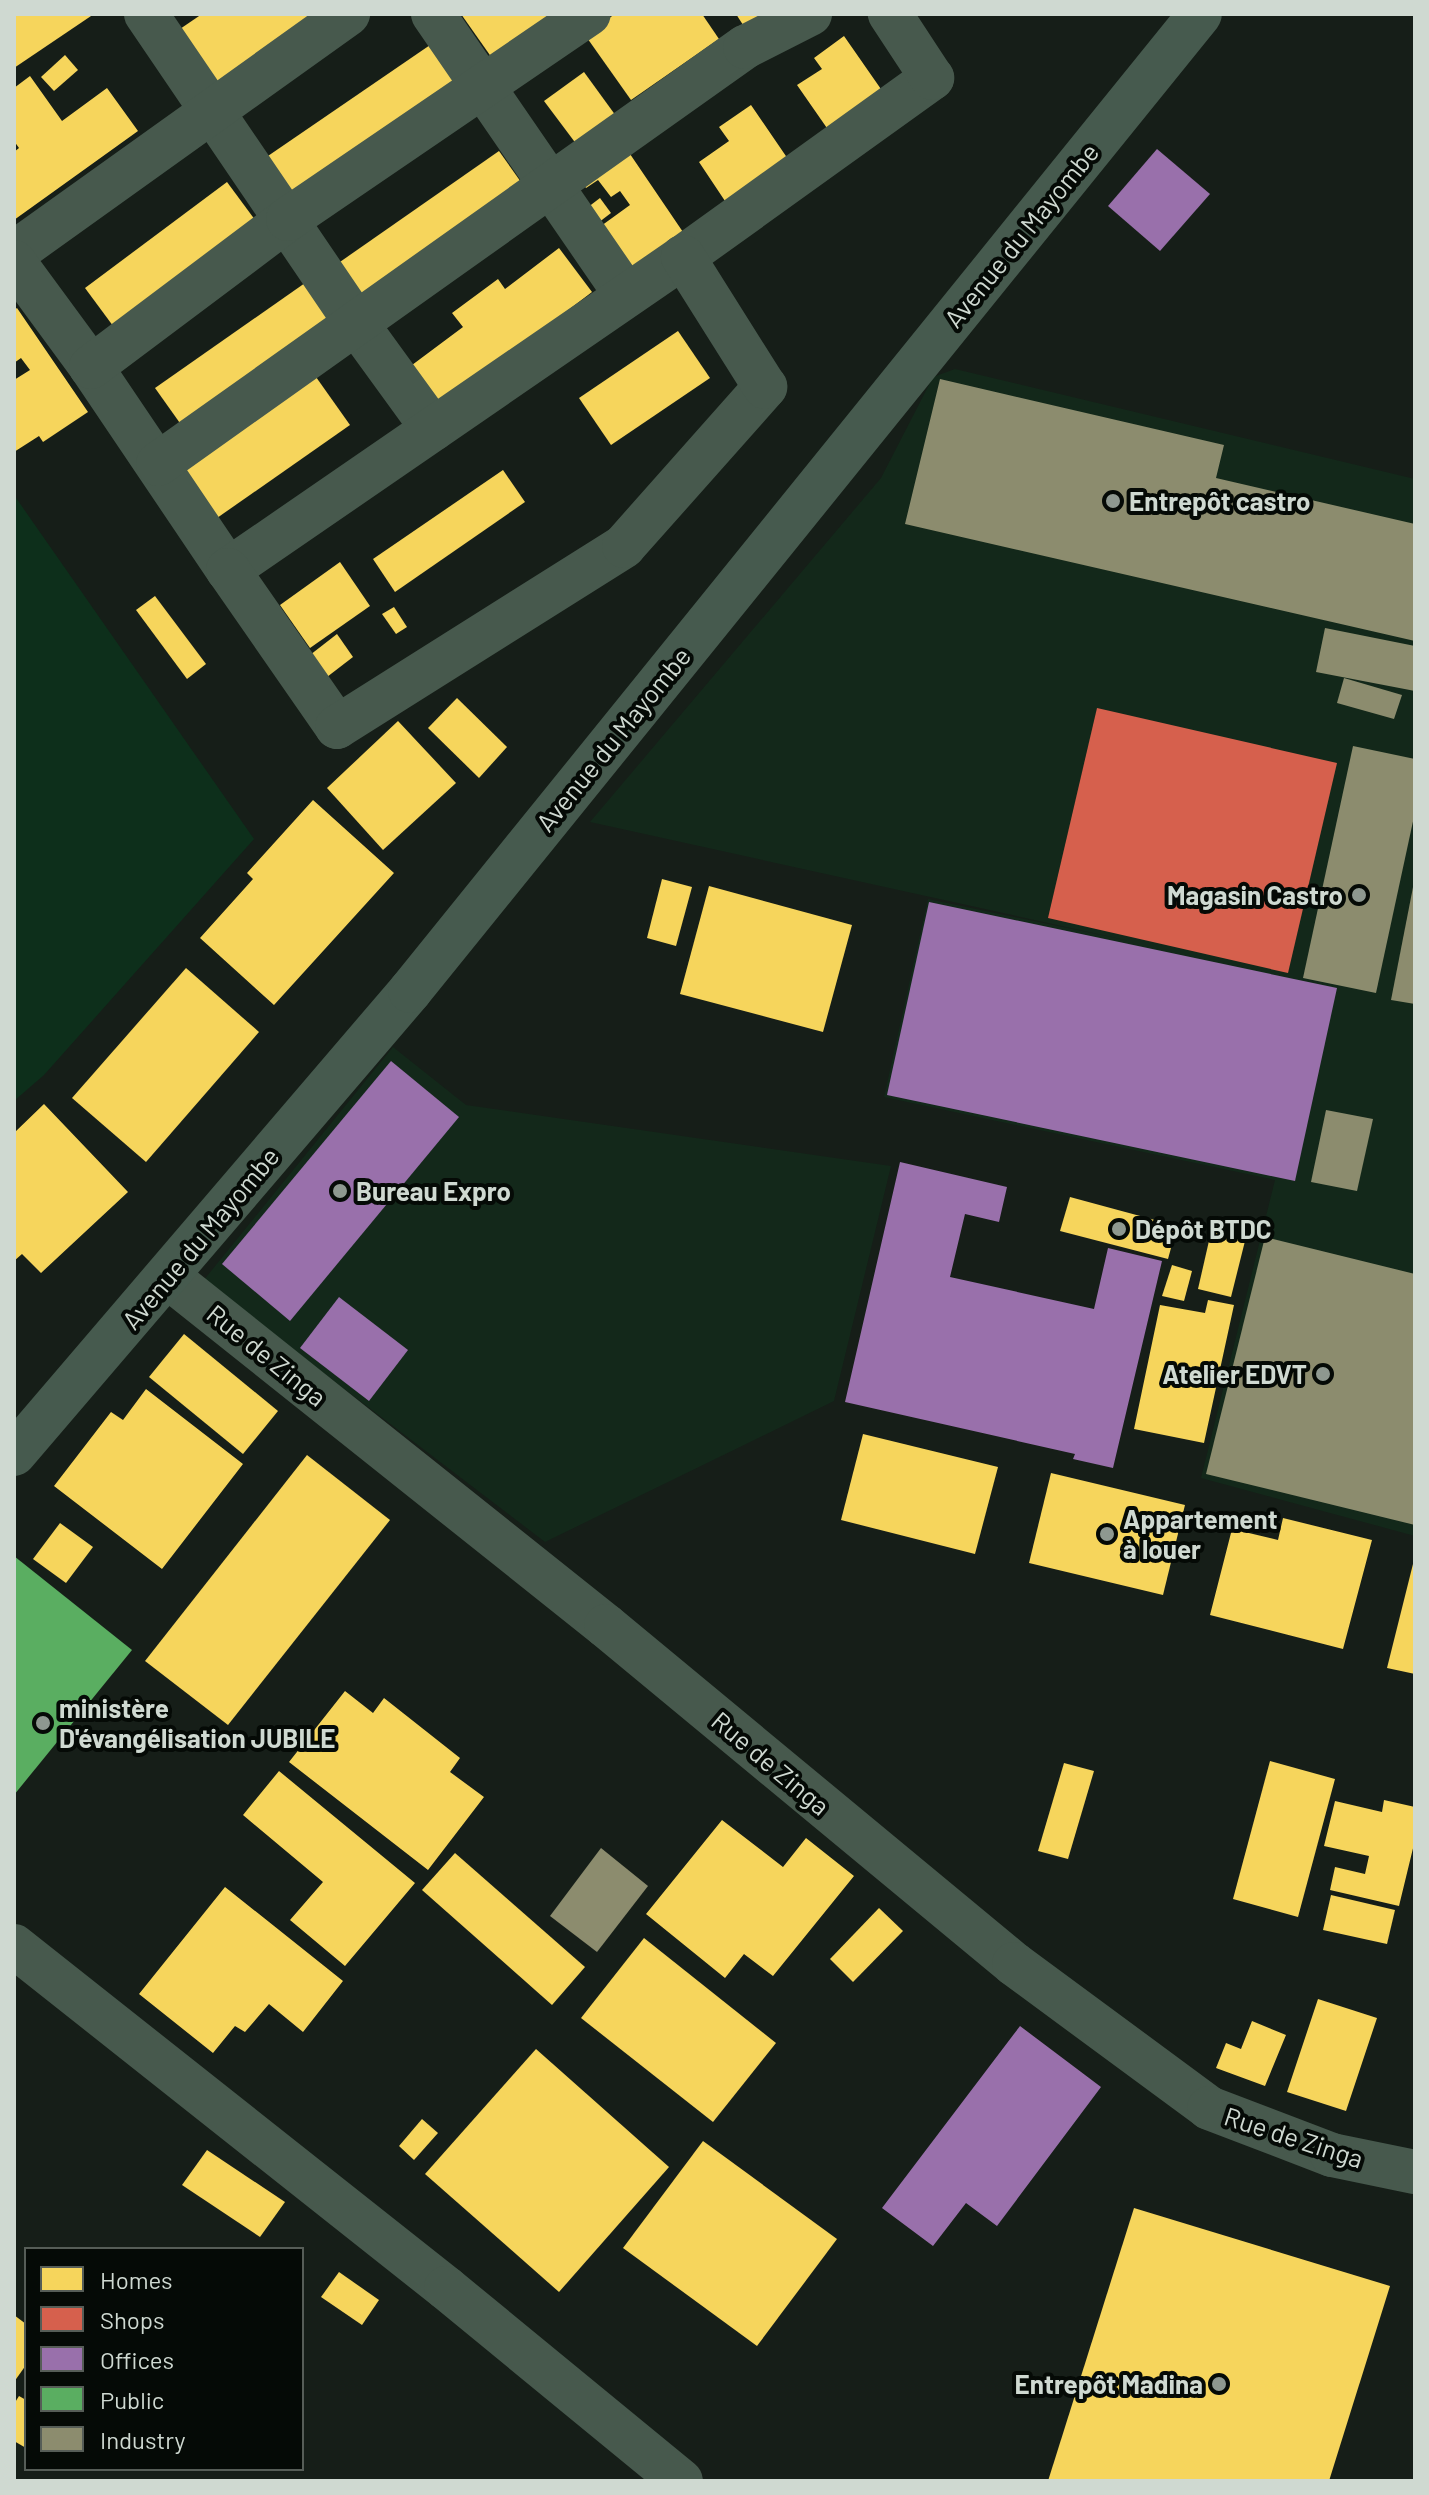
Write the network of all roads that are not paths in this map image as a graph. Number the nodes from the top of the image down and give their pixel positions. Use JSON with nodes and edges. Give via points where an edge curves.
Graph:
{"nodes":[{"id":1,"x":146,"y":14,"type":"edge"},
{"id":2,"x":348,"y":14,"type":"edge"},
{"id":3,"x":433,"y":14,"type":"edge"},
{"id":4,"x":589,"y":14,"type":"edge"},
{"id":5,"x":810,"y":14,"type":"edge"},
{"id":6,"x":890,"y":14,"type":"edge"},
{"id":7,"x":1200,"y":14,"type":"edge"},
{"id":8,"x":483,"y":87,"type":"junction"},
{"id":9,"x":212,"y":111,"type":"junction"},
{"id":10,"x":549,"y":187,"type":"junction"},
{"id":11,"x":288,"y":219,"type":"junction"},
{"id":12,"x":14,"y":253,"type":"edge"},
{"id":13,"x":683,"y":257,"type":"junction"},
{"id":14,"x":14,"y":262,"type":"edge"},
{"id":15,"x":626,"y":295,"type":"junction"},
{"id":16,"x":356,"y":323,"type":"junction"},
{"id":17,"x":91,"y":367,"type":"junction"},
{"id":18,"x":433,"y":429,"type":"junction"},
{"id":19,"x":158,"y":464,"type":"junction"},
{"id":20,"x":228,"y":570,"type":"junction"},
{"id":21,"x":167,"y":1276,"type":"junction"},
{"id":22,"x":14,"y":1454,"type":"edge"},
{"id":23,"x":14,"y":1946,"type":"edge"},
{"id":24,"x":1415,"y":2172,"type":"edge"},
{"id":25,"x":681,"y":2481,"type":"edge"}],
"edges":[{"from":1,"to":9,"type":"street"},
{"from":2,"to":9,"type":"street"},
{"from":3,"to":8,"type":"street"},
{"from":4,"to":8,"type":"street"},
{"from":5,"to":10,"type":"street","via":[[745,47]]},
{"from":6,"to":13,"type":"street","via":[[932,78]]},
{"from":7,"to":21,"type":"street","name":"Avenue du Mayombe","via":[[410,991]]},
{"from":8,"to":10,"type":"street"},
{"from":8,"to":11,"type":"street"},
{"from":9,"to":11,"type":"street"},
{"from":9,"to":12,"type":"street"},
{"from":10,"to":15,"type":"street"},
{"from":10,"to":16,"type":"street"},
{"from":11,"to":16,"type":"street"},
{"from":11,"to":17,"type":"street"},
{"from":13,"to":15,"type":"street"},
{"from":13,"to":20,"type":"street","via":[[765,387],[624,546],[337,727]]},
{"from":14,"to":17,"type":"street"},
{"from":15,"to":18,"type":"street"},
{"from":16,"to":18,"type":"street"},
{"from":16,"to":19,"type":"street"},
{"from":17,"to":19,"type":"street"},
{"from":18,"to":20,"type":"street"},
{"from":19,"to":20,"type":"street"},
{"from":21,"to":22,"type":"street","name":"Avenue du Mayombe"},
{"from":21,"to":24,"type":"street","name":"Rue de Zinga","via":[[606,1626],[1014,1964],[1209,2108],[1332,2155]]},
{"from":23,"to":25,"type":"street"}]}
